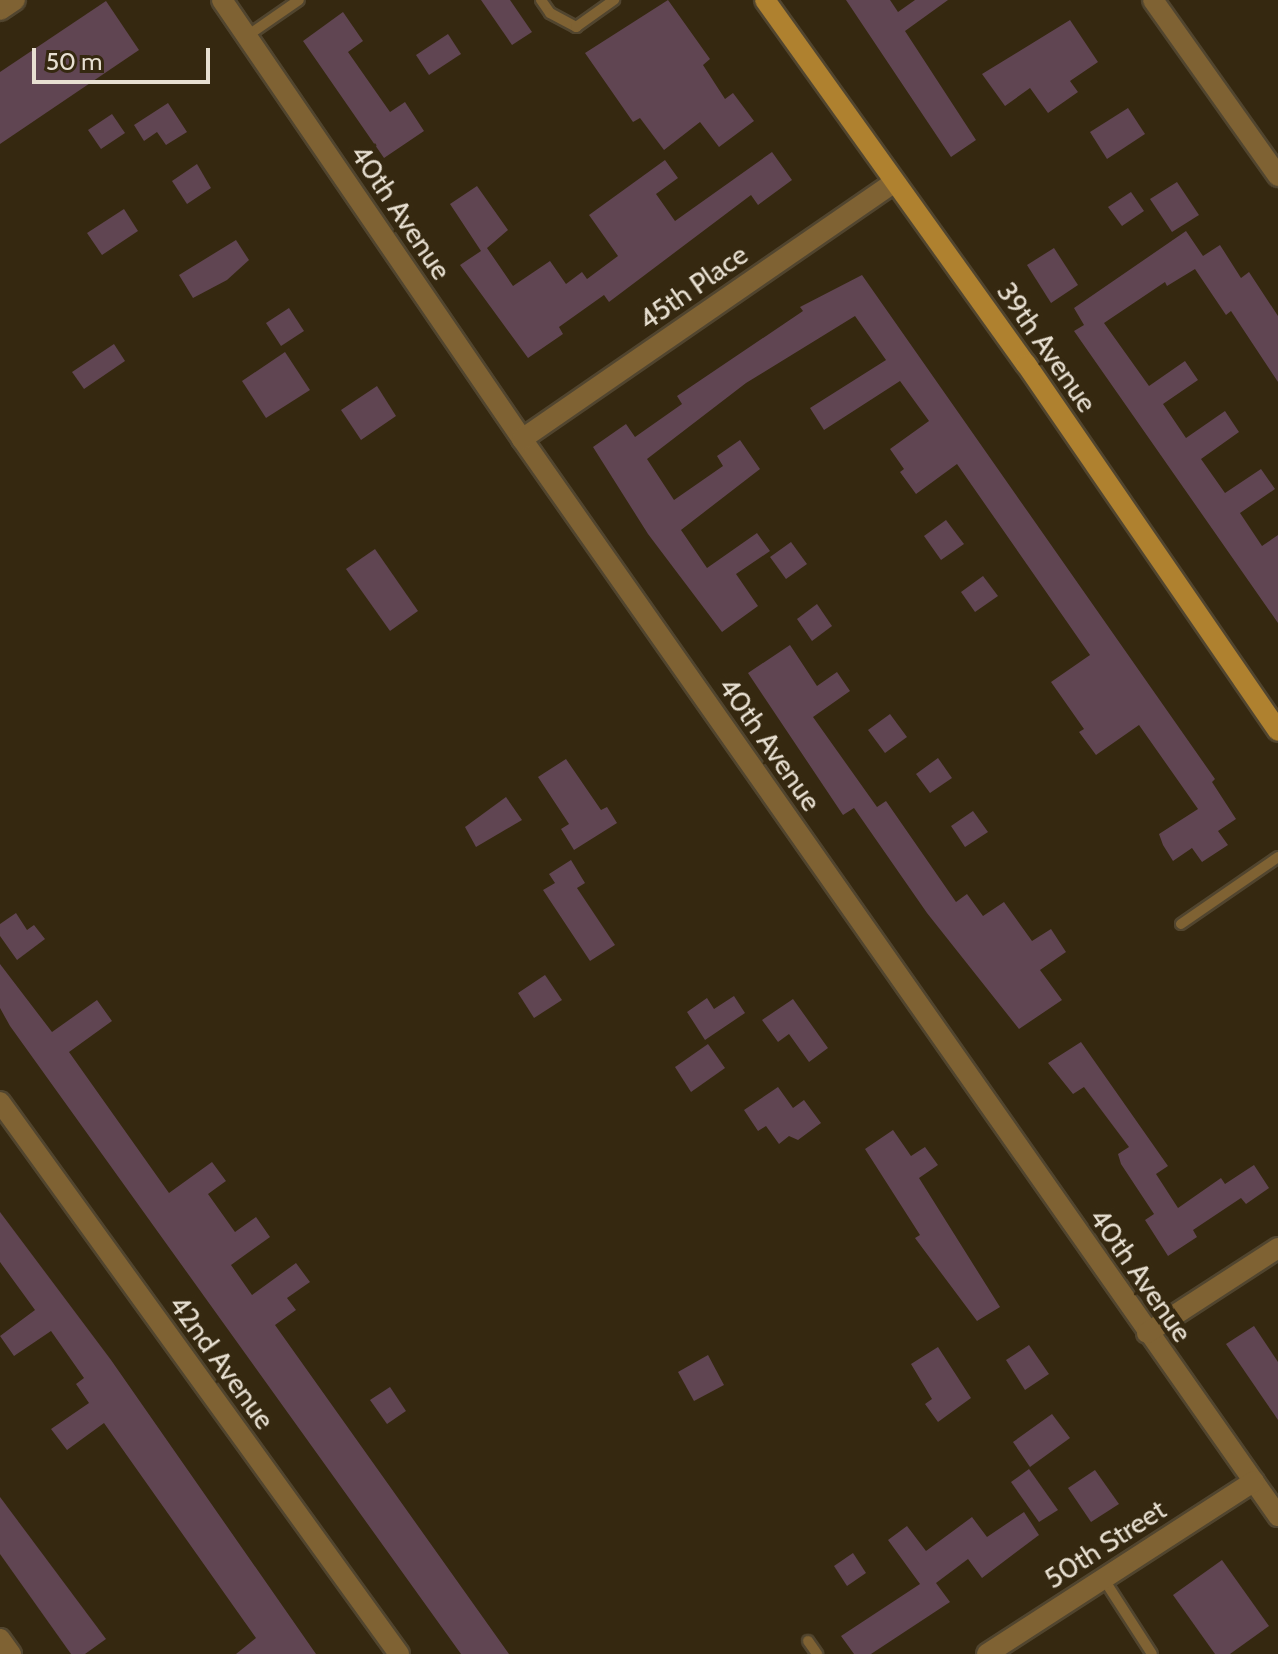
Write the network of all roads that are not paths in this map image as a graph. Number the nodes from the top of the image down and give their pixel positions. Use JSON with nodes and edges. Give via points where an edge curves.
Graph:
{"nodes":[{"id":1,"x":15,"y":0,"type":"edge"},
{"id":2,"x":222,"y":0,"type":"edge"},
{"id":3,"x":299,"y":0,"type":"edge"},
{"id":4,"x":541,"y":0,"type":"edge"},
{"id":5,"x":614,"y":0,"type":"edge"},
{"id":6,"x":765,"y":0,"type":"edge"},
{"id":7,"x":1153,"y":0,"type":"edge"},
{"id":8,"x":0,"y":10,"type":"edge"},
{"id":9,"x":247,"y":36,"type":"junction"},
{"id":10,"x":1278,"y":176,"type":"edge"},
{"id":11,"x":894,"y":182,"type":"junction"},
{"id":12,"x":522,"y":439,"type":"junction"},
{"id":13,"x":1278,"y":731,"type":"edge"},
{"id":14,"x":1278,"y":857,"type":"edge"},
{"id":15,"x":1181,"y":924,"type":"dead end"},
{"id":16,"x":0,"y":1102,"type":"edge"},
{"id":17,"x":1278,"y":1248,"type":"edge"},
{"id":18,"x":1147,"y":1333,"type":"junction"},
{"id":19,"x":1254,"y":1481,"type":"junction"},
{"id":20,"x":1278,"y":1516,"type":"edge"},
{"id":21,"x":1103,"y":1578,"type":"junction"},
{"id":22,"x":0,"y":1639,"type":"edge"},
{"id":23,"x":808,"y":1641,"type":"dead end"},
{"id":24,"x":11,"y":1654,"type":"edge"},
{"id":25,"x":399,"y":1654,"type":"edge"},
{"id":26,"x":817,"y":1654,"type":"edge"},
{"id":27,"x":987,"y":1654,"type":"edge"},
{"id":28,"x":1152,"y":1654,"type":"edge"}],
"edges":[{"from":1,"to":8,"type":"street"},
{"from":2,"to":9,"type":"street","name":"40th Avenue"},
{"from":3,"to":9,"type":"lane"},
{"from":4,"to":5,"type":"lane","via":[[550,13],[576,27]]},
{"from":6,"to":11,"type":"main road","name":"39th Avenue"},
{"from":7,"to":10,"type":"street"},
{"from":9,"to":12,"type":"street","name":"40th Avenue"},
{"from":11,"to":12,"type":"street","name":"45th Place"},
{"from":11,"to":13,"type":"main road","name":"39th Avenue"},
{"from":12,"to":18,"type":"street","name":"40th Avenue"},
{"from":14,"to":15,"type":"lane"},
{"from":16,"to":25,"type":"street","name":"42nd Avenue"},
{"from":17,"to":18,"type":"street"},
{"from":18,"to":19,"type":"street","name":"40th Avenue"},
{"from":19,"to":20,"type":"street","name":"40th Avenue"},
{"from":19,"to":21,"type":"street","name":"50th Street"},
{"from":21,"to":27,"type":"street","name":"50th Street"},
{"from":21,"to":28,"type":"lane"},
{"from":22,"to":24,"type":"street"},
{"from":23,"to":26,"type":"lane"}]}
